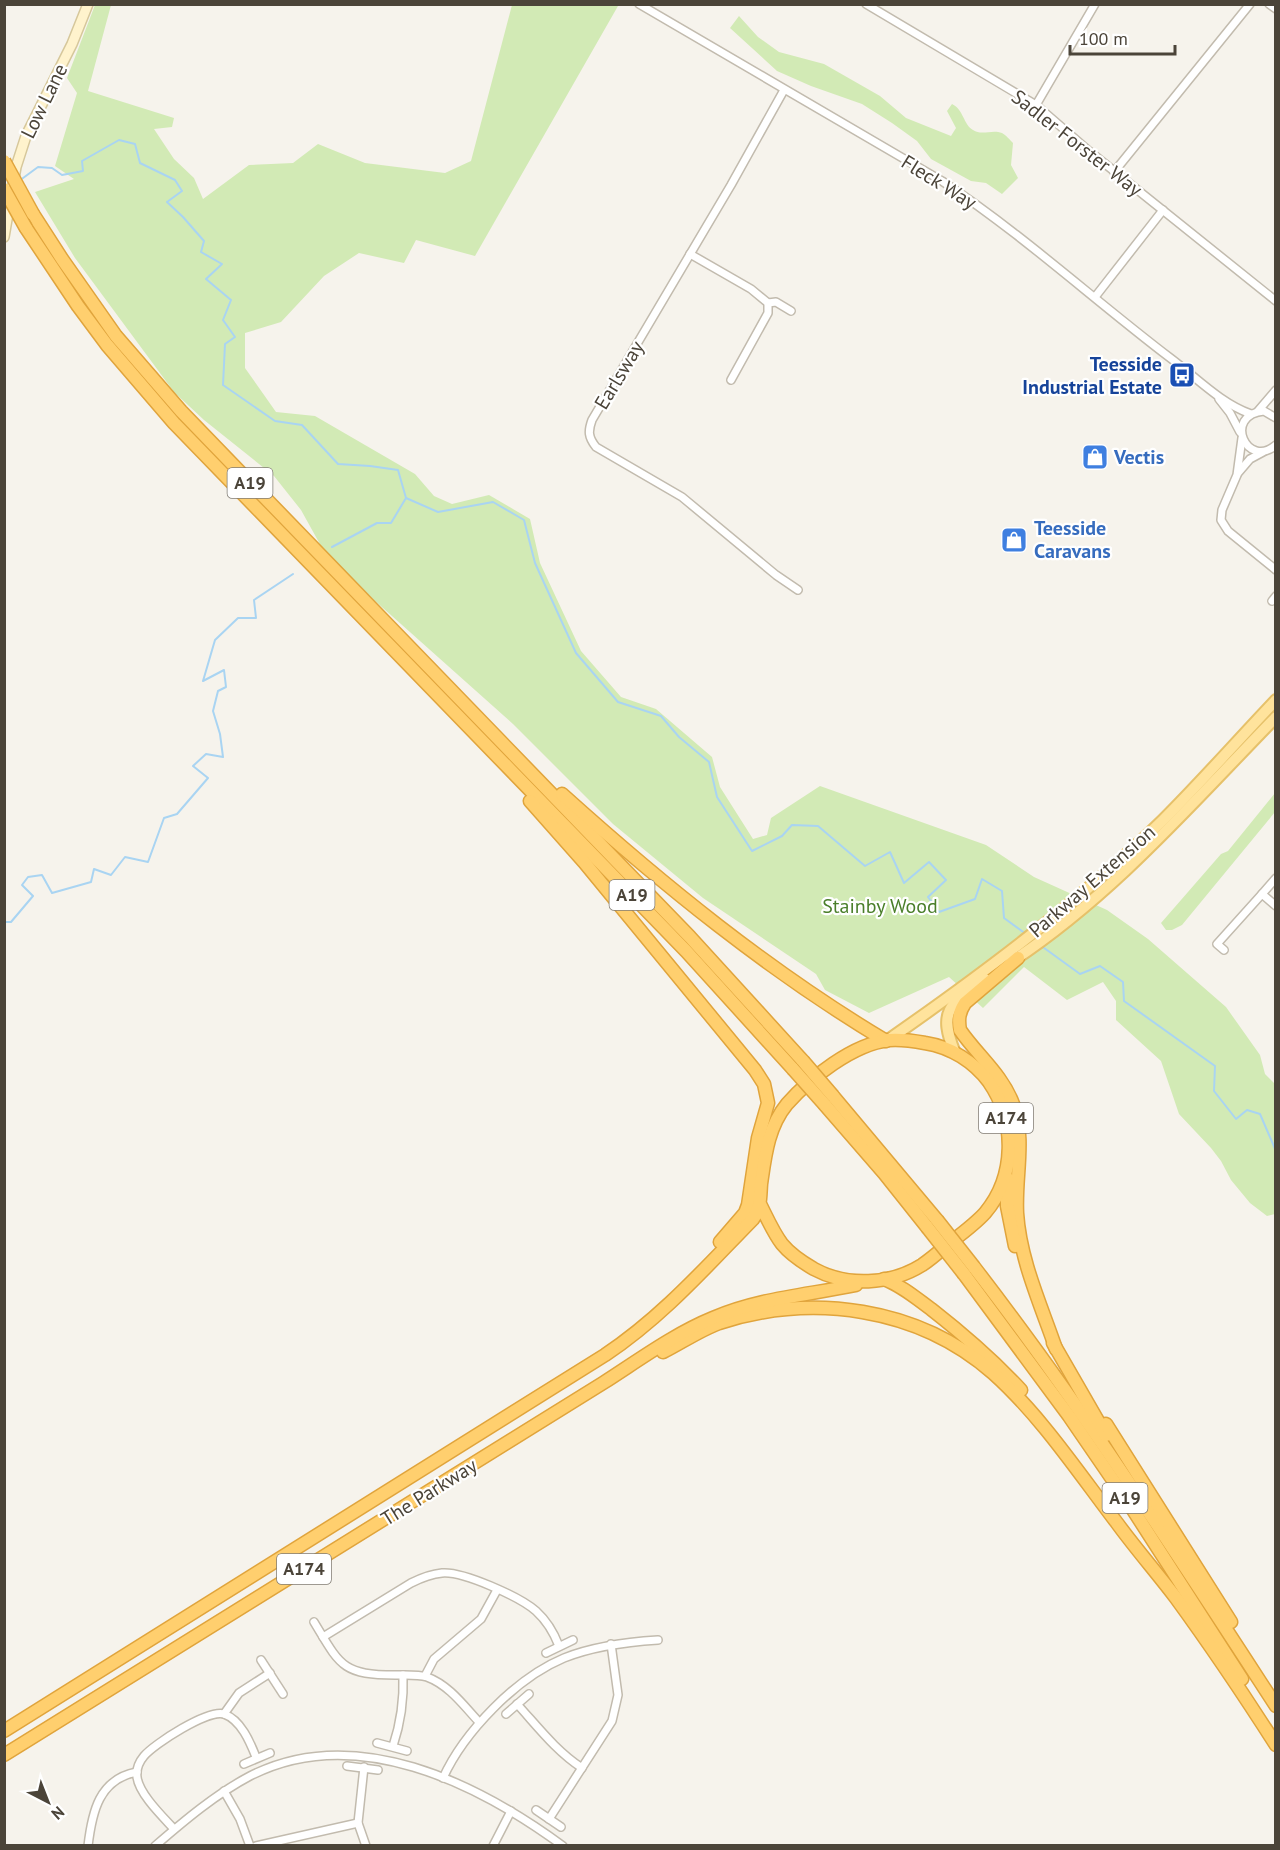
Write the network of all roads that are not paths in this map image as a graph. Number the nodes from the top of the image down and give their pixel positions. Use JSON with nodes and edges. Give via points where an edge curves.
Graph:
{"nodes":[{"id":1,"x":88,"y":4,"type":"edge"},
{"id":2,"x":639,"y":4,"type":"edge"},
{"id":3,"x":866,"y":4,"type":"edge"},
{"id":4,"x":1095,"y":4,"type":"edge"},
{"id":5,"x":1250,"y":4,"type":"edge"},
{"id":6,"x":1269,"y":4,"type":"edge"},
{"id":7,"x":1275,"y":9,"type":"edge"},
{"id":8,"x":784,"y":90,"type":"junction"},
{"id":9,"x":1036,"y":105,"type":"junction"},
{"id":10,"x":4,"y":161,"type":"edge"},
{"id":11,"x":1114,"y":172,"type":"junction"},
{"id":12,"x":4,"y":189,"type":"edge"},
{"id":13,"x":1163,"y":210,"type":"junction"},
{"id":14,"x":4,"y":237,"type":"edge"},
{"id":15,"x":690,"y":254,"type":"junction"},
{"id":16,"x":1095,"y":297,"type":"junction"},
{"id":17,"x":1275,"y":301,"type":"edge"},
{"id":18,"x":768,"y":303,"type":"junction"},
{"id":19,"x":791,"y":310,"type":"dead end"},
{"id":20,"x":730,"y":380,"type":"dead end"},
{"id":21,"x":1275,"y":390,"type":"edge"},
{"id":22,"x":1216,"y":394,"type":"junction"},
{"id":23,"x":1255,"y":413,"type":"junction"},
{"id":24,"x":1275,"y":418,"type":"edge"},
{"id":25,"x":1241,"y":436,"type":"junction"},
{"id":26,"x":1271,"y":450,"type":"edge"},
{"id":27,"x":1237,"y":475,"type":"junction"},
{"id":28,"x":1275,"y":570,"type":"edge"},
{"id":29,"x":798,"y":590,"type":"dead end"},
{"id":30,"x":1275,"y":700,"type":"edge"},
{"id":31,"x":1275,"y":717,"type":"edge"},
{"id":32,"x":468,"y":726,"type":"junction"},
{"id":33,"x":491,"y":732,"type":"junction"},
{"id":34,"x":1275,"y":878,"type":"edge"},
{"id":35,"x":1262,"y":894,"type":"junction"},
{"id":36,"x":1275,"y":906,"type":"edge"},
{"id":37,"x":1058,"y":921,"type":"junction"},
{"id":38,"x":1224,"y":950,"type":"dead end"},
{"id":39,"x":1017,"y":953,"type":"junction"},
{"id":40,"x":887,"y":1040,"type":"junction"},
{"id":41,"x":955,"y":1053,"type":"junction"},
{"id":42,"x":798,"y":1065,"type":"junction"},
{"id":43,"x":1007,"y":1168,"type":"junction"},
{"id":44,"x":752,"y":1182,"type":"junction"},
{"id":45,"x":760,"y":1203,"type":"junction"},
{"id":46,"x":969,"y":1271,"type":"junction"},
{"id":47,"x":879,"y":1280,"type":"junction"},
{"id":48,"x":646,"y":1325,"type":"junction"},
{"id":49,"x":1056,"y":1349,"type":"junction"},
{"id":50,"x":603,"y":1383,"type":"junction"},
{"id":51,"x":1090,"y":1405,"type":"junction"},
{"id":52,"x":1089,"y":1486,"type":"junction"},
{"id":53,"x":1147,"y":1509,"type":"junction"},
{"id":54,"x":497,"y":1590,"type":"junction"},
{"id":55,"x":314,"y":1622,"type":"dead end"},
{"id":56,"x":323,"y":1637,"type":"junction"},
{"id":57,"x":573,"y":1640,"type":"dead end"},
{"id":58,"x":658,"y":1640,"type":"dead end"},
{"id":59,"x":611,"y":1644,"type":"junction"},
{"id":60,"x":560,"y":1646,"type":"junction"},
{"id":61,"x":546,"y":1653,"type":"dead end"},
{"id":62,"x":261,"y":1660,"type":"dead end"},
{"id":63,"x":270,"y":1673,"type":"junction"},
{"id":64,"x":403,"y":1676,"type":"junction"},
{"id":65,"x":425,"y":1676,"type":"junction"},
{"id":66,"x":69,"y":1691,"type":"junction"},
{"id":67,"x":1275,"y":1692,"type":"edge"},
{"id":68,"x":283,"y":1694,"type":"dead end"},
{"id":69,"x":529,"y":1694,"type":"dead end"},
{"id":70,"x":518,"y":1704,"type":"junction"},
{"id":71,"x":1275,"y":1706,"type":"edge"},
{"id":72,"x":224,"y":1714,"type":"junction"},
{"id":73,"x":506,"y":1714,"type":"dead end"},
{"id":74,"x":479,"y":1722,"type":"junction"},
{"id":75,"x":4,"y":1723,"type":"edge"},
{"id":76,"x":1275,"y":1730,"type":"edge"},
{"id":77,"x":4,"y":1731,"type":"edge"},
{"id":78,"x":377,"y":1743,"type":"dead end"},
{"id":79,"x":1275,"y":1745,"type":"edge"},
{"id":80,"x":393,"y":1746,"type":"junction"},
{"id":81,"x":406,"y":1751,"type":"dead end"},
{"id":82,"x":270,"y":1753,"type":"dead end"},
{"id":83,"x":4,"y":1755,"type":"edge"},
{"id":84,"x":256,"y":1757,"type":"junction"},
{"id":85,"x":244,"y":1764,"type":"dead end"},
{"id":86,"x":346,"y":1766,"type":"dead end"},
{"id":87,"x":364,"y":1767,"type":"junction"},
{"id":88,"x":582,"y":1768,"type":"junction"},
{"id":89,"x":378,"y":1770,"type":"dead end"},
{"id":90,"x":137,"y":1772,"type":"junction"},
{"id":91,"x":443,"y":1778,"type":"junction"},
{"id":92,"x":224,"y":1791,"type":"junction"},
{"id":93,"x":536,"y":1810,"type":"dead end"},
{"id":94,"x":511,"y":1811,"type":"junction"},
{"id":95,"x":549,"y":1819,"type":"junction"},
{"id":96,"x":358,"y":1823,"type":"junction"},
{"id":97,"x":561,"y":1827,"type":"dead end"},
{"id":98,"x":174,"y":1829,"type":"junction"},
{"id":99,"x":88,"y":1845,"type":"edge"},
{"id":100,"x":155,"y":1845,"type":"edge"},
{"id":101,"x":250,"y":1845,"type":"edge"},
{"id":102,"x":256,"y":1845,"type":"edge"},
{"id":103,"x":366,"y":1845,"type":"edge"},
{"id":104,"x":493,"y":1845,"type":"edge"},
{"id":105,"x":563,"y":1845,"type":"edge"}],
"edges":[{"from":1,"to":14,"type":"main road","name":"Low Lane","bridge":true,"via":[[62,67],[26,136],[16,167]]},
{"from":2,"to":8,"type":"street","name":"Fleck Way"},
{"from":3,"to":9,"type":"street","name":"Sadler Forster Way"},
{"from":4,"to":9,"type":"street"},
{"from":5,"to":11,"type":"street"},
{"from":6,"to":7,"type":"street"},
{"from":8,"to":15,"type":"street","name":"Earlsway"},
{"from":8,"to":16,"type":"street","name":"Fleck Way","via":[[970,200]]},
{"from":9,"to":11,"type":"street","name":"Sadler Forster Way"},
{"from":10,"to":33,"type":"highway","number":"A19","bridge":true,"via":[[33,214],[116,336],[181,411]]},
{"from":11,"to":13,"type":"street","name":"Sadler Forster Way"},
{"from":12,"to":32,"type":"highway","number":"A19","bridge":true,"via":[[78,306],[174,423]]},
{"from":13,"to":16,"type":"street"},
{"from":13,"to":17,"type":"street","name":"Sadler Forster Way"},
{"from":15,"to":18,"type":"street"},
{"from":15,"to":29,"type":"street","name":"Earlsway","via":[[592,420],[589,436],[596,447],[682,497]]},
{"from":16,"to":22,"type":"street","name":"Fleck Way"},
{"from":18,"to":19,"type":"street","via":[[776,302]]},
{"from":18,"to":20,"type":"street","via":[[768,313]]},
{"from":21,"to":23,"type":"street"},
{"from":22,"to":23,"type":"street","name":"Fleck Way","via":[[1235,407]]},
{"from":22,"to":25,"type":"street","name":"Fleck Way"},
{"from":23,"to":24,"type":"street","name":"Fleck Way","via":[[1264,411]]},
{"from":23,"to":25,"type":"street","via":[[1244,421]]},
{"from":25,"to":26,"type":"street","via":[[1250,448]]},
{"from":25,"to":27,"type":"street"},
{"from":26,"to":27,"type":"street","via":[[1250,459]]},
{"from":27,"to":28,"type":"street","via":[[1222,510],[1223,526]]},
{"from":30,"to":37,"type":"main road","name":"Parkway Extension","number":"A174","via":[[1162,821]]},
{"from":31,"to":37,"type":"main road","name":"Parkway Extension","number":"A174","via":[[1114,883]]},
{"from":32,"to":42,"type":"highway","number":"A19"},
{"from":32,"to":44,"type":"highway","via":[[500,769],[591,870],[764,1084],[768,1104],[758,1137]]},
{"from":33,"to":40,"type":"highway","via":[[722,929]]},
{"from":33,"to":42,"type":"highway","number":"A19","via":[[690,937]]},
{"from":34,"to":35,"type":"street"},
{"from":35,"to":36,"type":"street"},
{"from":35,"to":38,"type":"street","via":[[1217,944]]},
{"from":37,"to":39,"type":"main road","name":"Parkway Extension","number":"A174"},
{"from":39,"to":40,"type":"main road","name":"Parkway Extension","number":"A174"},
{"from":39,"to":41,"type":"main road","name":"Parkway Extension","number":"A174","via":[[951,1008],[947,1032]]},
{"from":39,"to":49,"type":"highway","via":[[965,1003],[958,1020],[960,1030],[1007,1090],[1018,1121],[1017,1213],[1021,1240]]},
{"from":40,"to":41,"type":"highway","number":"A174","via":[[926,1043]]},
{"from":40,"to":45,"type":"highway","number":"A174","via":[[867,1046],[825,1069],[788,1102],[767,1145]]},
{"from":41,"to":43,"type":"highway","number":"A174","via":[[969,1060],[996,1092],[1009,1131]]},
{"from":42,"to":46,"type":"highway","number":"A19","bridge":true},
{"from":43,"to":47,"type":"highway","number":"A174","via":[[996,1198],[968,1229],[921,1266]]},
{"from":43,"to":49,"type":"highway","via":[[1007,1206],[1016,1251]]},
{"from":44,"to":45,"type":"highway"},
{"from":44,"to":48,"type":"highway","via":[[745,1213]]},
{"from":45,"to":47,"type":"highway","number":"A174","via":[[783,1245],[797,1258],[842,1280]]},
{"from":45,"to":48,"type":"highway","name":"The Parkway","number":"A174","via":[[753,1219]]},
{"from":46,"to":53,"type":"highway","number":"A19","via":[[1032,1342]]},
{"from":46,"to":76,"type":"highway","number":"A19","via":[[1076,1425]]},
{"from":47,"to":50,"type":"highway","name":"The Parkway","number":"A174","via":[[773,1299],[715,1317],[669,1340]]},
{"from":47,"to":52,"type":"highway","via":[[896,1284],[918,1300],[1002,1370],[1052,1430]]},
{"from":48,"to":66,"type":"highway","name":"The Parkway","number":"A174","via":[[605,1355]]},
{"from":49,"to":51,"type":"highway"},
{"from":50,"to":52,"type":"highway","via":[[717,1324],[748,1315],[807,1307],[863,1311],[930,1333],[991,1372],[1033,1416]]},
{"from":50,"to":83,"type":"highway","name":"The Parkway","number":"A174"},
{"from":51,"to":53,"type":"highway"},
{"from":51,"to":67,"type":"highway"},
{"from":52,"to":79,"type":"highway","via":[[1209,1643]]},
{"from":53,"to":71,"type":"highway","number":"A19"},
{"from":54,"to":56,"type":"street","via":[[453,1574],[422,1577]]},
{"from":54,"to":60,"type":"street","via":[[536,1611]]},
{"from":54,"to":65,"type":"street","via":[[478,1623],[434,1659]]},
{"from":55,"to":56,"type":"street"},
{"from":56,"to":64,"type":"street","via":[[336,1656],[354,1671]]},
{"from":57,"to":60,"type":"street"},
{"from":58,"to":59,"type":"street"},
{"from":59,"to":74,"type":"street","via":[[555,1662]]},
{"from":59,"to":88,"type":"street","via":[[618,1695],[616,1709],[602,1740]]},
{"from":60,"to":61,"type":"street"},
{"from":62,"to":63,"type":"street"},
{"from":63,"to":68,"type":"street"},
{"from":63,"to":72,"type":"street","via":[[238,1693]]},
{"from":64,"to":65,"type":"street"},
{"from":64,"to":80,"type":"street","via":[[404,1700]]},
{"from":65,"to":74,"type":"street","via":[[448,1690]]},
{"from":66,"to":75,"type":"highway"},
{"from":66,"to":77,"type":"highway","name":"The Parkway","number":"A174"},
{"from":69,"to":70,"type":"street"},
{"from":70,"to":73,"type":"street"},
{"from":70,"to":88,"type":"street"},
{"from":72,"to":84,"type":"street","via":[[244,1733]]},
{"from":72,"to":90,"type":"street","via":[[205,1716],[191,1723],[147,1753]]},
{"from":74,"to":91,"type":"street"},
{"from":78,"to":80,"type":"street"},
{"from":80,"to":81,"type":"street"},
{"from":82,"to":84,"type":"street"},
{"from":84,"to":85,"type":"street"},
{"from":86,"to":87,"type":"street"},
{"from":87,"to":89,"type":"street"},
{"from":87,"to":96,"type":"street"},
{"from":88,"to":95,"type":"street"},
{"from":90,"to":98,"type":"street","via":[[141,1789]]},
{"from":90,"to":99,"type":"street","via":[[119,1777],[102,1795],[94,1812]]},
{"from":91,"to":92,"type":"street","via":[[373,1757],[334,1754],[281,1763]]},
{"from":91,"to":94,"type":"street"},
{"from":92,"to":98,"type":"street"},
{"from":92,"to":101,"type":"street"},
{"from":93,"to":95,"type":"street"},
{"from":94,"to":104,"type":"street"},
{"from":94,"to":105,"type":"street"},
{"from":95,"to":97,"type":"street"},
{"from":96,"to":102,"type":"street"},
{"from":96,"to":103,"type":"street"},
{"from":98,"to":100,"type":"street"}]}
